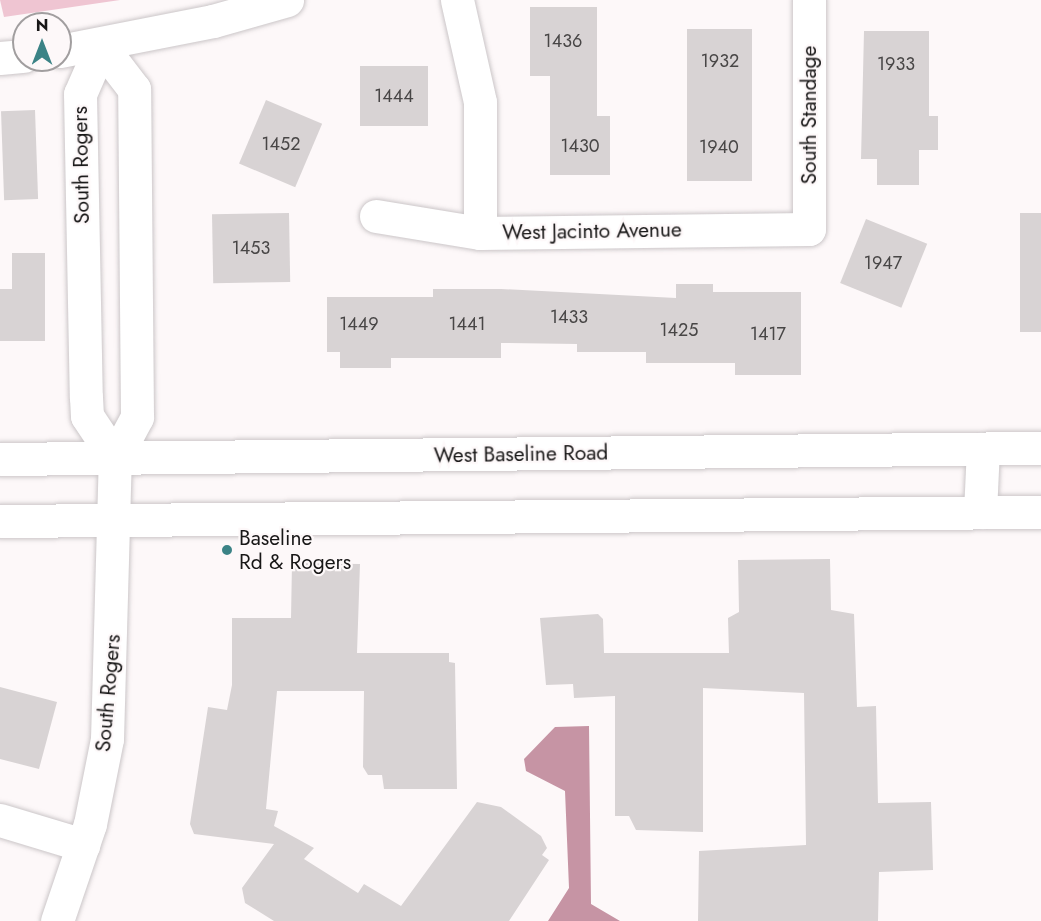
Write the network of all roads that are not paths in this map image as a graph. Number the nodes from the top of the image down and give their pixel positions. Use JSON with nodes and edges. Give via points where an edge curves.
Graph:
{"nodes":[{"id":1,"x":287,"y":0,"type":"edge"},
{"id":2,"x":457,"y":0,"type":"edge"},
{"id":3,"x":809,"y":0,"type":"edge"},
{"id":4,"x":101,"y":46,"type":"junction"},
{"id":5,"x":72,"y":50,"type":"edge"},
{"id":6,"x":376,"y":216,"type":"dead end"},
{"id":7,"x":809,"y":229,"type":"joint"},
{"id":8,"x":480,"y":233,"type":"junction"},
{"id":9,"x":1041,"y":448,"type":"edge"},
{"id":10,"x":983,"y":449,"type":"junction"},
{"id":11,"x":115,"y":458,"type":"junction"},
{"id":12,"x":0,"y":459,"type":"edge"},
{"id":13,"x":980,"y":512,"type":"junction"},
{"id":14,"x":1041,"y":512,"type":"edge"},
{"id":15,"x":116,"y":519,"type":"junction"},
{"id":16,"x":0,"y":521,"type":"edge"},
{"id":17,"x":0,"y":820,"type":"edge"},
{"id":18,"x":83,"y":845,"type":"junction"},
{"id":19,"x":57,"y":921,"type":"edge"}],
"edges":[{"from":1,"to":4,"type":"street"},
{"from":2,"to":8,"type":"street","via":[[480,102]]},
{"from":3,"to":7,"type":"street","name":"South Standage"},
{"from":4,"to":5,"type":"street"},
{"from":4,"to":11,"type":"street","name":"South Rogers","via":[[80,94],[86,397],[87,416]]},
{"from":4,"to":11,"type":"street","name":"South Rogers","via":[[134,89],[136,134],[137,417]]},
{"from":6,"to":8,"type":"street","name":"West Jacinto Avenue"},
{"from":7,"to":8,"type":"street","name":"West Jacinto Avenue"},
{"from":9,"to":10,"type":"street","name":"West Baseline Road"},
{"from":10,"to":11,"type":"street","name":"West Baseline Road"},
{"from":10,"to":13,"type":"street"},
{"from":11,"to":12,"type":"street","name":"West Baseline Road"},
{"from":11,"to":15,"type":"street","name":"South Rogers"},
{"from":13,"to":14,"type":"street"},
{"from":13,"to":15,"type":"street"},
{"from":15,"to":16,"type":"street"},
{"from":15,"to":18,"type":"street","name":"South Rogers","via":[[106,739]]},
{"from":17,"to":18,"type":"street"},
{"from":18,"to":19,"type":"street","name":"South Rogers"}]}
